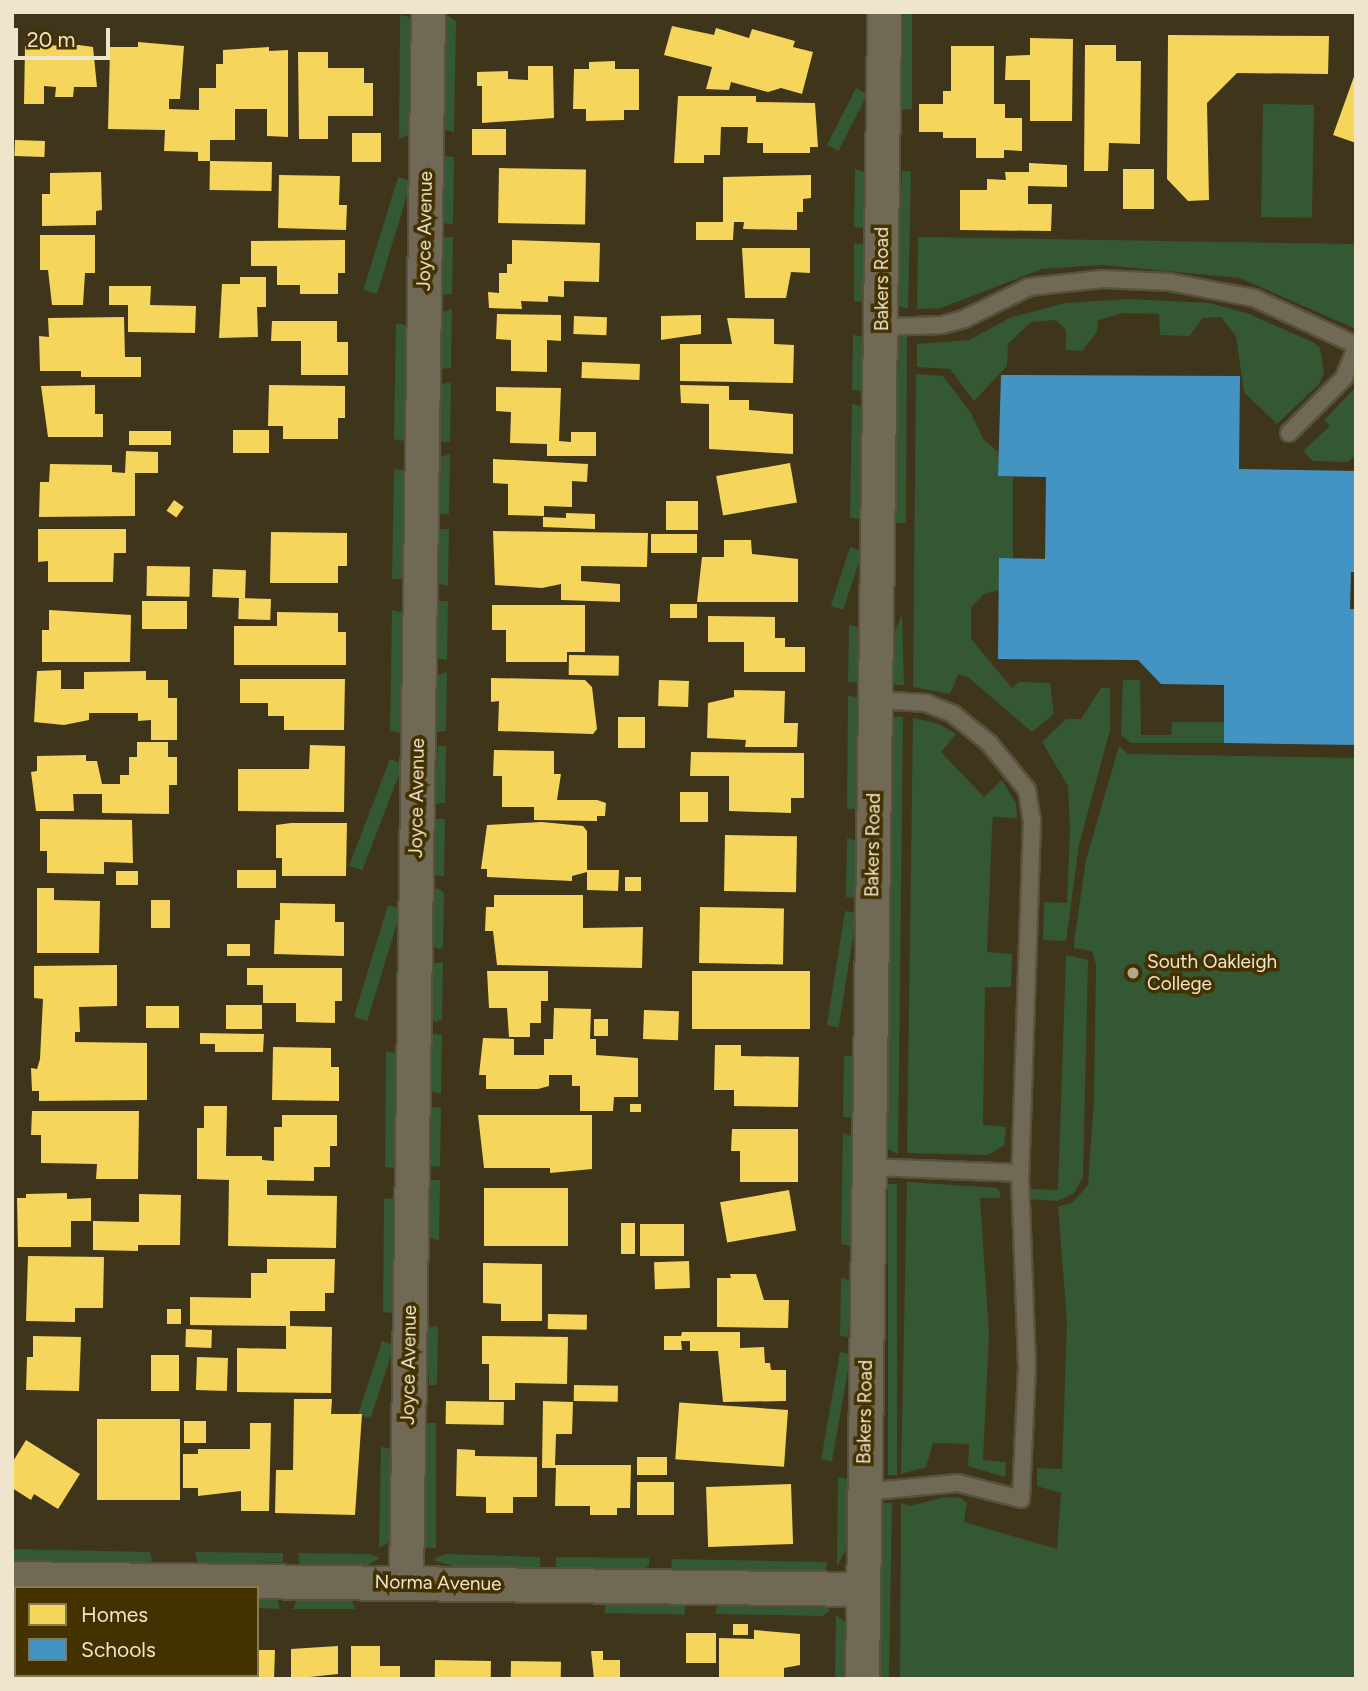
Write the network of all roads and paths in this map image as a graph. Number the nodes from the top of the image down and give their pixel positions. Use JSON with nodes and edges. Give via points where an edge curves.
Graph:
{"nodes":[{"id":1,"x":428,"y":12,"type":"edge"},
{"id":2,"x":884,"y":12,"type":"edge"},
{"id":3,"x":882,"y":327,"type":"junction"},
{"id":4,"x":1356,"y":347,"type":"edge"},
{"id":5,"x":1289,"y":433,"type":"dead end"},
{"id":6,"x":875,"y":700,"type":"junction"},
{"id":7,"x":869,"y":1167,"type":"junction"},
{"id":8,"x":1020,"y":1173,"type":"junction"},
{"id":9,"x":864,"y":1492,"type":"junction"},
{"id":10,"x":12,"y":1578,"type":"edge"},
{"id":11,"x":406,"y":1583,"type":"junction"},
{"id":12,"x":863,"y":1589,"type":"junction"},
{"id":13,"x":862,"y":1679,"type":"edge"}],
"edges":[{"from":1,"to":11,"type":"street","name":"Joyce Avenue"},
{"from":2,"to":3,"type":"street","name":"Bakers Road"},
{"from":3,"to":4,"type":"lane","via":[[942,325],[1029,287],[1102,279],[1169,282],[1254,298]]},
{"from":3,"to":6,"type":"street","name":"Bakers Road"},
{"from":4,"to":5,"type":"lane","via":[[1344,378]]},
{"from":6,"to":7,"type":"street","name":"Bakers Road"},
{"from":6,"to":8,"type":"lane","via":[[926,703],[953,713],[989,743],[1027,790],[1032,820]]},
{"from":7,"to":8,"type":"lane"},
{"from":7,"to":9,"type":"street","name":"Bakers Road"},
{"from":8,"to":9,"type":"lane","via":[[1027,1367],[1021,1499],[958,1483]]},
{"from":9,"to":12,"type":"street","name":"Bakers Road"},
{"from":10,"to":11,"type":"street","name":"Norma Avenue"},
{"from":11,"to":12,"type":"street","name":"Norma Avenue"},
{"from":12,"to":13,"type":"street","name":"Bakers Road"}]}
